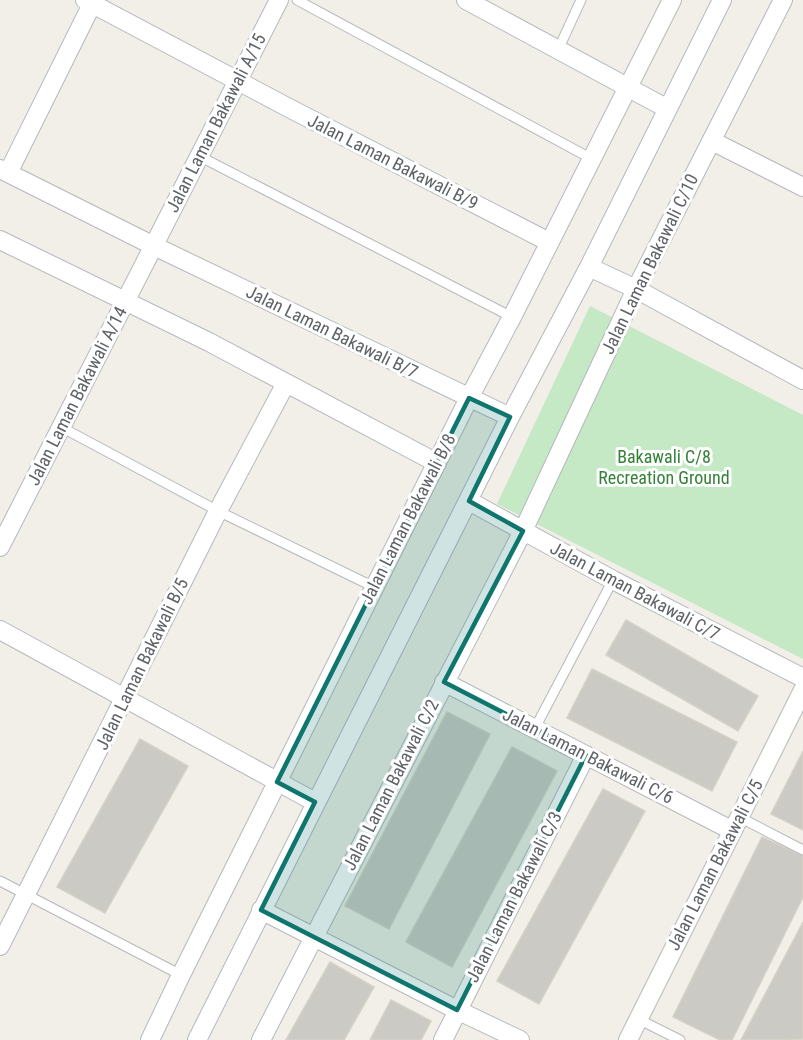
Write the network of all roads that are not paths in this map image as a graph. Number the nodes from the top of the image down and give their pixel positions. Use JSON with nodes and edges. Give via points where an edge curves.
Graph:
{"nodes":[{"id":1,"x":279,"y":0,"type":"edge"},
{"id":2,"x":297,"y":0,"type":"edge"},
{"id":3,"x":581,"y":0,"type":"edge"},
{"id":4,"x":672,"y":0,"type":"edge"},
{"id":5,"x":722,"y":0,"type":"edge"},
{"id":6,"x":783,"y":0,"type":"edge"},
{"id":7,"x":90,"y":1,"type":"edge"},
{"id":8,"x":475,"y":2,"type":"edge"},
{"id":9,"x":558,"y":50,"type":"junction"},
{"id":10,"x":238,"y":80,"type":"junction"},
{"id":11,"x":628,"y":88,"type":"junction"},
{"id":12,"x":666,"y":108,"type":"junction"},
{"id":13,"x":712,"y":141,"type":"junction"},
{"id":14,"x":199,"y":156,"type":"junction"},
{"id":15,"x":592,"y":159,"type":"junction"},
{"id":16,"x":4,"y":171,"type":"edge"},
{"id":17,"x":803,"y":187,"type":"edge"},
{"id":18,"x":0,"y":240,"type":"edge"},
{"id":19,"x":549,"y":242,"type":"junction"},
{"id":20,"x":154,"y":246,"type":"junction"},
{"id":21,"x":589,"y":267,"type":"junction"},
{"id":22,"x":636,"y":289,"type":"junction"},
{"id":23,"x":125,"y":302,"type":"junction"},
{"id":24,"x":512,"y":317,"type":"junction"},
{"id":25,"x":803,"y":380,"type":"edge"},
{"id":26,"x":286,"y":383,"type":"junction"},
{"id":27,"x":469,"y":398,"type":"junction"},
{"id":28,"x":510,"y":417,"type":"junction"},
{"id":29,"x":61,"y":427,"type":"junction"},
{"id":30,"x":437,"y":463,"type":"junction"},
{"id":31,"x":469,"y":501,"type":"junction"},
{"id":32,"x":218,"y":511,"type":"junction"},
{"id":33,"x":4,"y":527,"type":"edge"},
{"id":34,"x":523,"y":531,"type":"junction"},
{"id":35,"x":0,"y":547,"type":"edge"},
{"id":36,"x":613,"y":580,"type":"junction"},
{"id":37,"x":374,"y":587,"type":"junction"},
{"id":38,"x":0,"y":630,"type":"edge"},
{"id":39,"x":803,"y":678,"type":"edge"},
{"id":40,"x":444,"y":682,"type":"junction"},
{"id":41,"x":803,"y":690,"type":"edge"},
{"id":42,"x":125,"y":699,"type":"junction"},
{"id":43,"x":535,"y":728,"type":"junction"},
{"id":44,"x":586,"y":755,"type":"junction"},
{"id":45,"x":277,"y":782,"type":"junction"},
{"id":46,"x":315,"y":802,"type":"junction"},
{"id":47,"x":736,"y":824,"type":"junction"},
{"id":48,"x":803,"y":850,"type":"edge"},
{"id":49,"x":0,"y":881,"type":"edge"},
{"id":50,"x":26,"y":895,"type":"junction"},
{"id":51,"x":261,"y":910,"type":"junction"},
{"id":52,"x":313,"y":937,"type":"junction"},
{"id":53,"x":0,"y":946,"type":"edge"},
{"id":54,"x":181,"y":975,"type":"junction"},
{"id":55,"x":457,"y":1010,"type":"junction"},
{"id":56,"x":638,"y":1018,"type":"junction"},
{"id":57,"x":150,"y":1040,"type":"edge"},
{"id":58,"x":197,"y":1040,"type":"edge"},
{"id":59,"x":261,"y":1040,"type":"edge"},
{"id":60,"x":443,"y":1040,"type":"edge"},
{"id":61,"x":520,"y":1040,"type":"edge"},
{"id":62,"x":628,"y":1040,"type":"edge"},
{"id":63,"x":680,"y":1040,"type":"edge"}],
"edges":[{"from":1,"to":10,"type":"street","name":"Jalan Laman Bakawali A/15"},
{"from":2,"to":15,"type":"lane"},
{"from":3,"to":9,"type":"lane"},
{"from":4,"to":11,"type":"street","name":"Jalan Laman Bakawali B/8"},
{"from":5,"to":12,"type":"street"},
{"from":6,"to":13,"type":"street","name":"Jalan Laman Bakawali C/10"},
{"from":7,"to":10,"type":"street","name":"Jalan Laman Bakawali B/9"},
{"from":7,"to":16,"type":"street"},
{"from":8,"to":9,"type":"street"},
{"from":9,"to":11,"type":"street"},
{"from":10,"to":14,"type":"street","name":"Jalan Laman Bakawali A/15"},
{"from":10,"to":19,"type":"street","name":"Jalan Laman Bakawali B/9"},
{"from":11,"to":12,"type":"street"},
{"from":11,"to":15,"type":"street","name":"Jalan Laman Bakawali B/8"},
{"from":12,"to":21,"type":"street"},
{"from":13,"to":17,"type":"street"},
{"from":13,"to":22,"type":"street","name":"Jalan Laman Bakawali C/10"},
{"from":14,"to":20,"type":"street","name":"Jalan Laman Bakawali A/15"},
{"from":14,"to":24,"type":"lane"},
{"from":15,"to":19,"type":"street","name":"Jalan Laman Bakawali B/8"},
{"from":16,"to":20,"type":"street","name":"Jalan Laman Bakawali B/7"},
{"from":18,"to":23,"type":"street"},
{"from":19,"to":24,"type":"street","name":"Jalan Laman Bakawali B/8"},
{"from":20,"to":23,"type":"street","name":"Jalan Laman Bakawali A/14"},
{"from":20,"to":27,"type":"street","name":"Jalan Laman Bakawali B/7"},
{"from":21,"to":22,"type":"street"},
{"from":21,"to":28,"type":"street"},
{"from":22,"to":25,"type":"street"},
{"from":22,"to":34,"type":"street","name":"Jalan Laman Bakawali C/10"},
{"from":23,"to":26,"type":"street"},
{"from":23,"to":29,"type":"street","name":"Jalan Laman Bakawali A/14"},
{"from":24,"to":27,"type":"street","name":"Jalan Laman Bakawali B/8"},
{"from":26,"to":30,"type":"street"},
{"from":26,"to":32,"type":"street","name":"Jalan Laman Bakawali B/5"},
{"from":27,"to":28,"type":"street","name":"Jalan Laman Bakawali B/7"},
{"from":27,"to":30,"type":"street","name":"Jalan Laman Bakawali B/8"},
{"from":28,"to":31,"type":"street"},
{"from":29,"to":32,"type":"lane"},
{"from":29,"to":33,"type":"street","name":"Jalan Laman Bakawali A/14"},
{"from":30,"to":37,"type":"street","name":"Jalan Laman Bakawali B/8"},
{"from":31,"to":34,"type":"street","name":"Jalan Laman Bakawali C/7"},
{"from":31,"to":46,"type":"street"},
{"from":32,"to":37,"type":"lane"},
{"from":32,"to":42,"type":"street","name":"Jalan Laman Bakawali B/5"},
{"from":33,"to":35,"type":"street","name":"Jalan Laman Bakawali A/14"},
{"from":34,"to":36,"type":"street","name":"Jalan Laman Bakawali C/7"},
{"from":34,"to":40,"type":"street","name":"Jalan Laman Bakawali C/2"},
{"from":36,"to":39,"type":"street","name":"Jalan Laman Bakawali C/7"},
{"from":36,"to":43,"type":"lane"},
{"from":37,"to":45,"type":"street","name":"Jalan Laman Bakawali B/8"},
{"from":38,"to":42,"type":"street"},
{"from":40,"to":43,"type":"street","name":"Jalan Laman Bakawali C/6"},
{"from":40,"to":52,"type":"street","name":"Jalan Laman Bakawali C/2"},
{"from":41,"to":47,"type":"street","name":"Jalan Laman Bakawali C/5"},
{"from":42,"to":45,"type":"street"},
{"from":42,"to":50,"type":"street","name":"Jalan Laman Bakawali B/5"},
{"from":43,"to":44,"type":"street","name":"Jalan Laman Bakawali C/6"},
{"from":44,"to":47,"type":"street","name":"Jalan Laman Bakawali C/6"},
{"from":44,"to":55,"type":"street","name":"Jalan Laman Bakawali C/3"},
{"from":45,"to":46,"type":"street"},
{"from":45,"to":54,"type":"street","name":"Jalan Laman Bakawali B/8"},
{"from":46,"to":51,"type":"street"},
{"from":47,"to":48,"type":"lane"},
{"from":47,"to":56,"type":"street","name":"Jalan Laman Bakawali C/5"},
{"from":49,"to":50,"type":"lane"},
{"from":50,"to":53,"type":"street","name":"Jalan Laman Bakawali B/5"},
{"from":50,"to":54,"type":"lane"},
{"from":51,"to":52,"type":"street"},
{"from":51,"to":58,"type":"street"},
{"from":52,"to":55,"type":"street"},
{"from":52,"to":59,"type":"street","name":"Jalan Laman Bakawali C/2"},
{"from":54,"to":57,"type":"street","name":"Jalan Laman Bakawali B/8"},
{"from":55,"to":60,"type":"street","name":"Jalan Laman Bakawali C/3"},
{"from":55,"to":61,"type":"street"},
{"from":56,"to":62,"type":"street","name":"Jalan Laman Bakawali C/5"},
{"from":56,"to":63,"type":"lane"}]}
